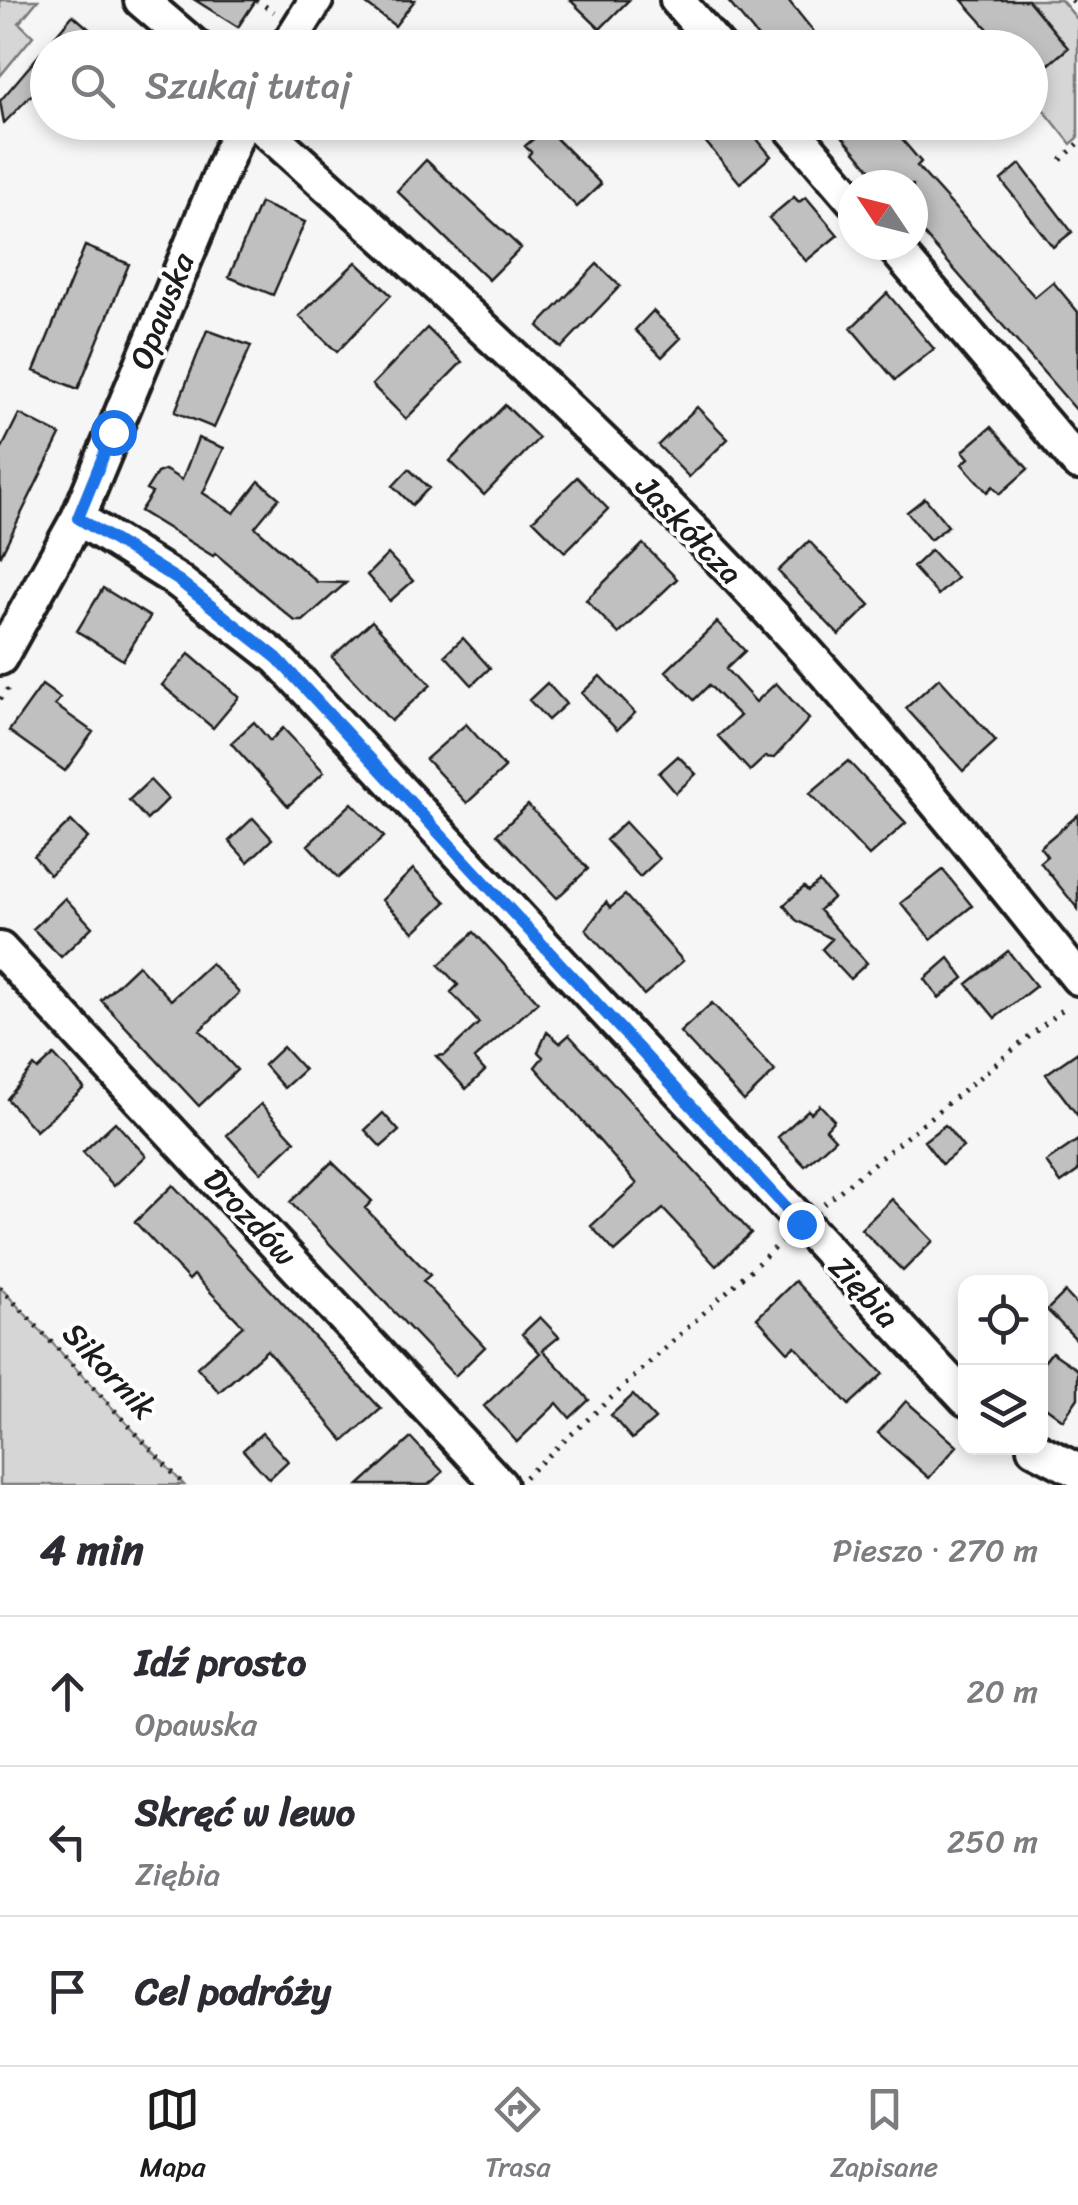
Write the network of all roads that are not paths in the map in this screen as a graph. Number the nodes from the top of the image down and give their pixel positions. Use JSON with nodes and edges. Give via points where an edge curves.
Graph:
{"nodes":[{"id":1,"x":141,"y":0,"type":"edge"},
{"id":2,"x":316,"y":0,"type":"edge"},
{"id":3,"x":677,"y":0,"type":"edge"},
{"id":4,"x":176,"y":30,"type":"edge"},
{"id":5,"x":286,"y":30,"type":"edge"},
{"id":6,"x":703,"y":30,"type":"edge"},
{"id":7,"x":235,"y":140,"type":"edge"},
{"id":8,"x":276,"y":140,"type":"edge"},
{"id":9,"x":801,"y":140,"type":"edge"},
{"id":10,"x":838,"y":183,"type":"edge"},
{"id":11,"x":905,"y":260,"type":"edge"},
{"id":12,"x":1078,"y":463,"type":"edge"},
{"id":13,"x":78,"y":518,"type":"junction"},
{"id":14,"x":0,"y":658,"type":"edge"},
{"id":15,"x":0,"y":949,"type":"edge"},
{"id":16,"x":1074,"y":991,"type":"edge"},
{"id":17,"x":958,"y":1390,"type":"edge"},
{"id":18,"x":1047,"y":1455,"type":"edge"},
{"id":19,"x":1078,"y":1471,"type":"edge"},
{"id":20,"x":500,"y":1485,"type":"edge"}],
"edges":[{"from":1,"to":4,"type":"street"},
{"from":2,"to":5,"type":"street"},
{"from":3,"to":6,"type":"street"},
{"from":7,"to":13,"type":"street","name":"Opawska"},
{"from":8,"to":16,"type":"street","name":"Jaskółcza","via":[[695,534],[911,769]]},
{"from":9,"to":10,"type":"street"},
{"from":11,"to":12,"type":"street"},
{"from":13,"to":14,"type":"street","name":"Opawska"},
{"from":13,"to":17,"type":"street","name":"Ziębia","via":[[178,580],[277,658]]},
{"from":15,"to":20,"type":"street","name":"Drozdów"},
{"from":18,"to":19,"type":"street"}]}
